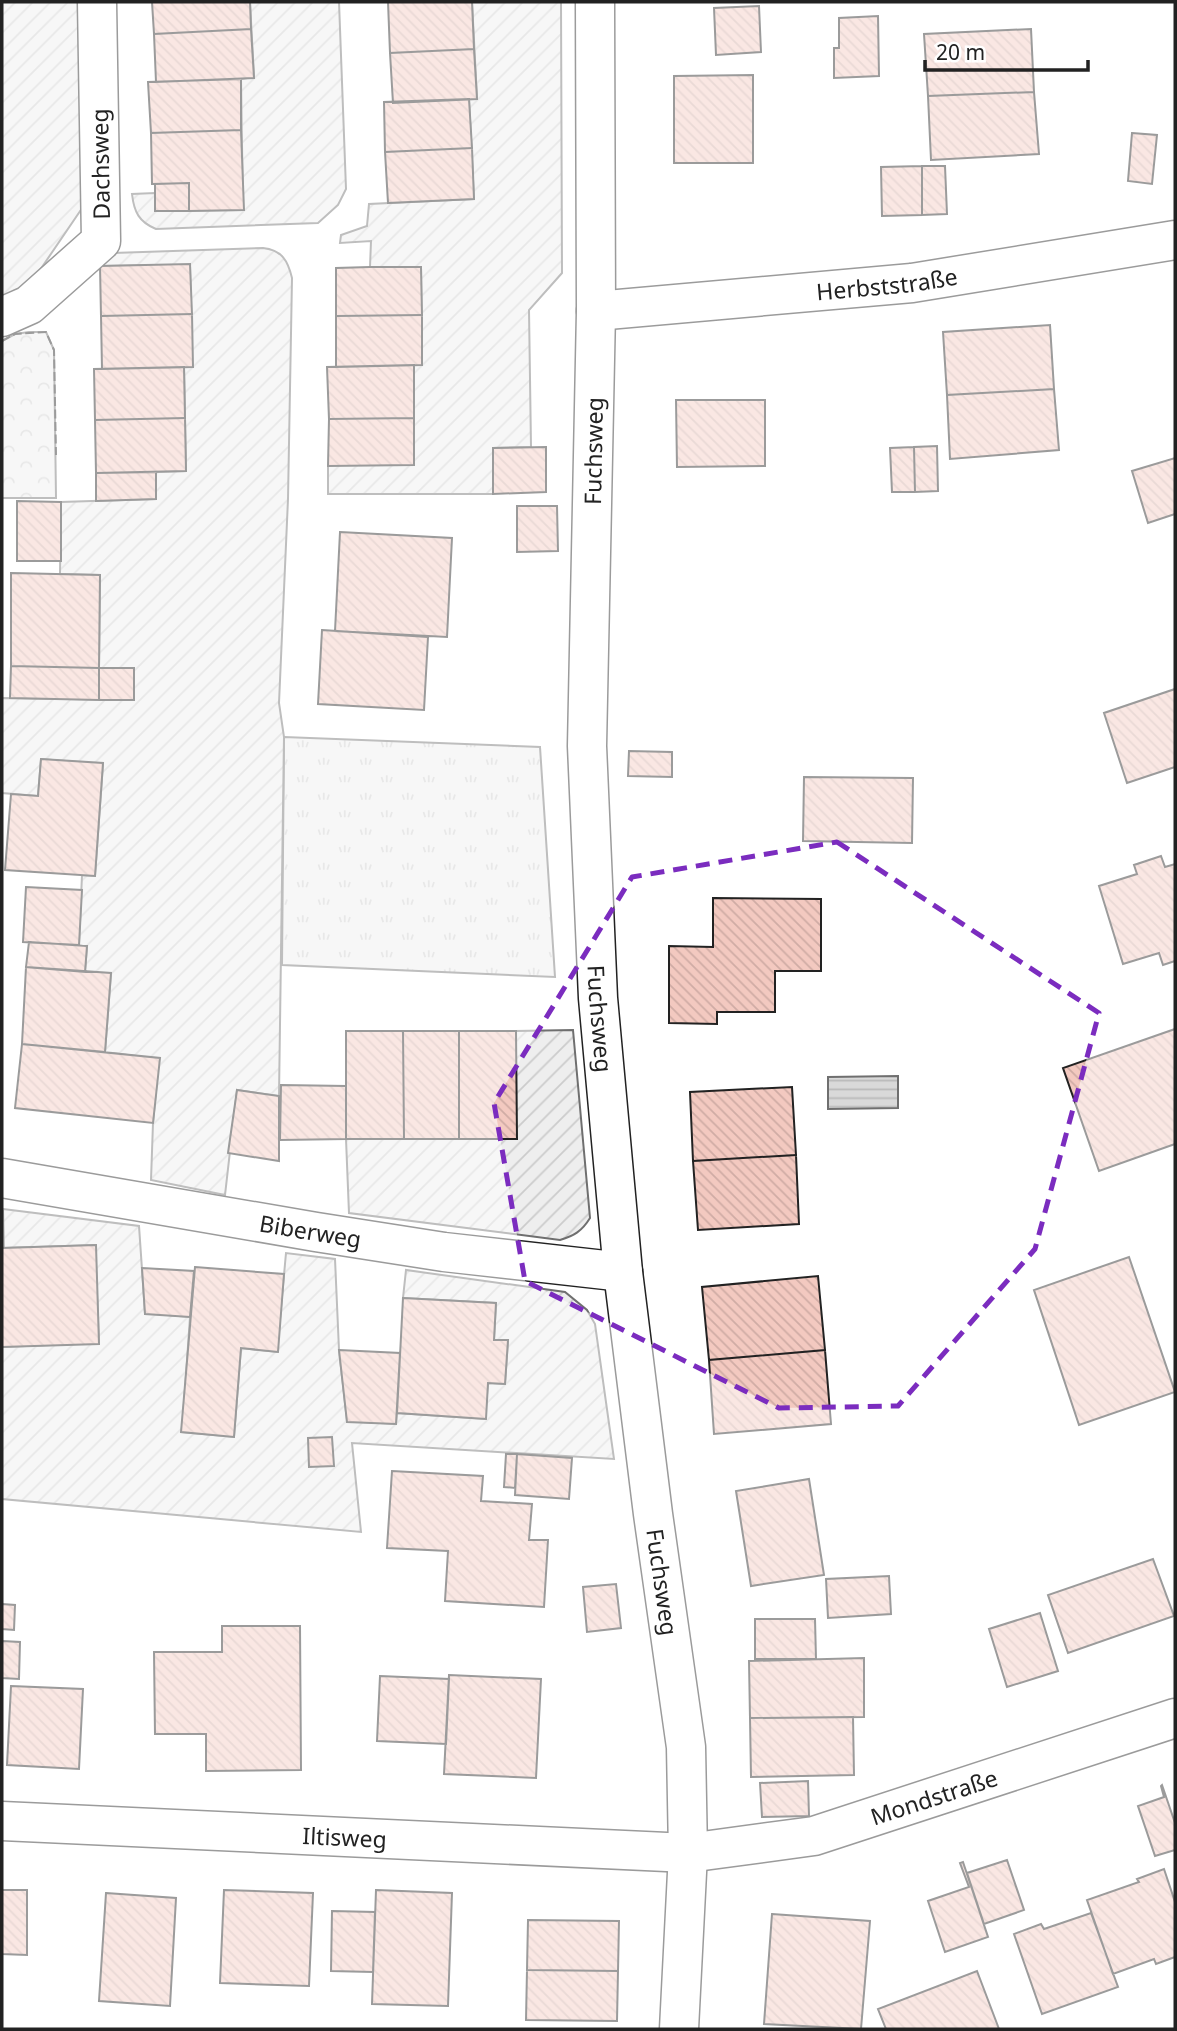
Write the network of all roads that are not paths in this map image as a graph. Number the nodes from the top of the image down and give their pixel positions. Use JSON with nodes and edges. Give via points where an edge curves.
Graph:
{"nodes":[{"id":1,"x":97,"y":2,"type":"edge"},
{"id":2,"x":595,"y":2,"type":"edge"},
{"id":3,"x":1175,"y":240,"type":"edge"},
{"id":4,"x":596,"y":311,"type":"junction"},
{"id":5,"x":2,"y":317,"type":"edge"},
{"id":6,"x":2,"y":1178,"type":"edge"},
{"id":7,"x":623,"y":1272,"type":"junction"},
{"id":8,"x":1175,"y":1717,"type":"edge"},
{"id":9,"x":2,"y":1821,"type":"edge"},
{"id":10,"x":688,"y":1853,"type":"junction"},
{"id":11,"x":679,"y":2029,"type":"edge"}],
"edges":[{"from":1,"to":5,"type":"street","name":"Dachsweg","via":[[102,241],[29,305]]},
{"from":2,"to":4,"type":"street","name":"Fuchsweg"},
{"from":3,"to":4,"type":"street","name":"Herbststraße","via":[[912,283]]},
{"from":4,"to":7,"type":"street","name":"Fuchsweg","via":[[587,746],[598,998]]},
{"from":6,"to":7,"type":"street","name":"Biberweg","via":[[408,1247]]},
{"from":7,"to":10,"type":"street","name":"Fuchsweg","via":[[686,1747]]},
{"from":8,"to":10,"type":"street","name":"Mondstraße","via":[[814,1836]]},
{"from":9,"to":10,"type":"street","name":"Iltisweg"},
{"from":10,"to":11,"type":"street","name":"Fuchsweg"}]}
